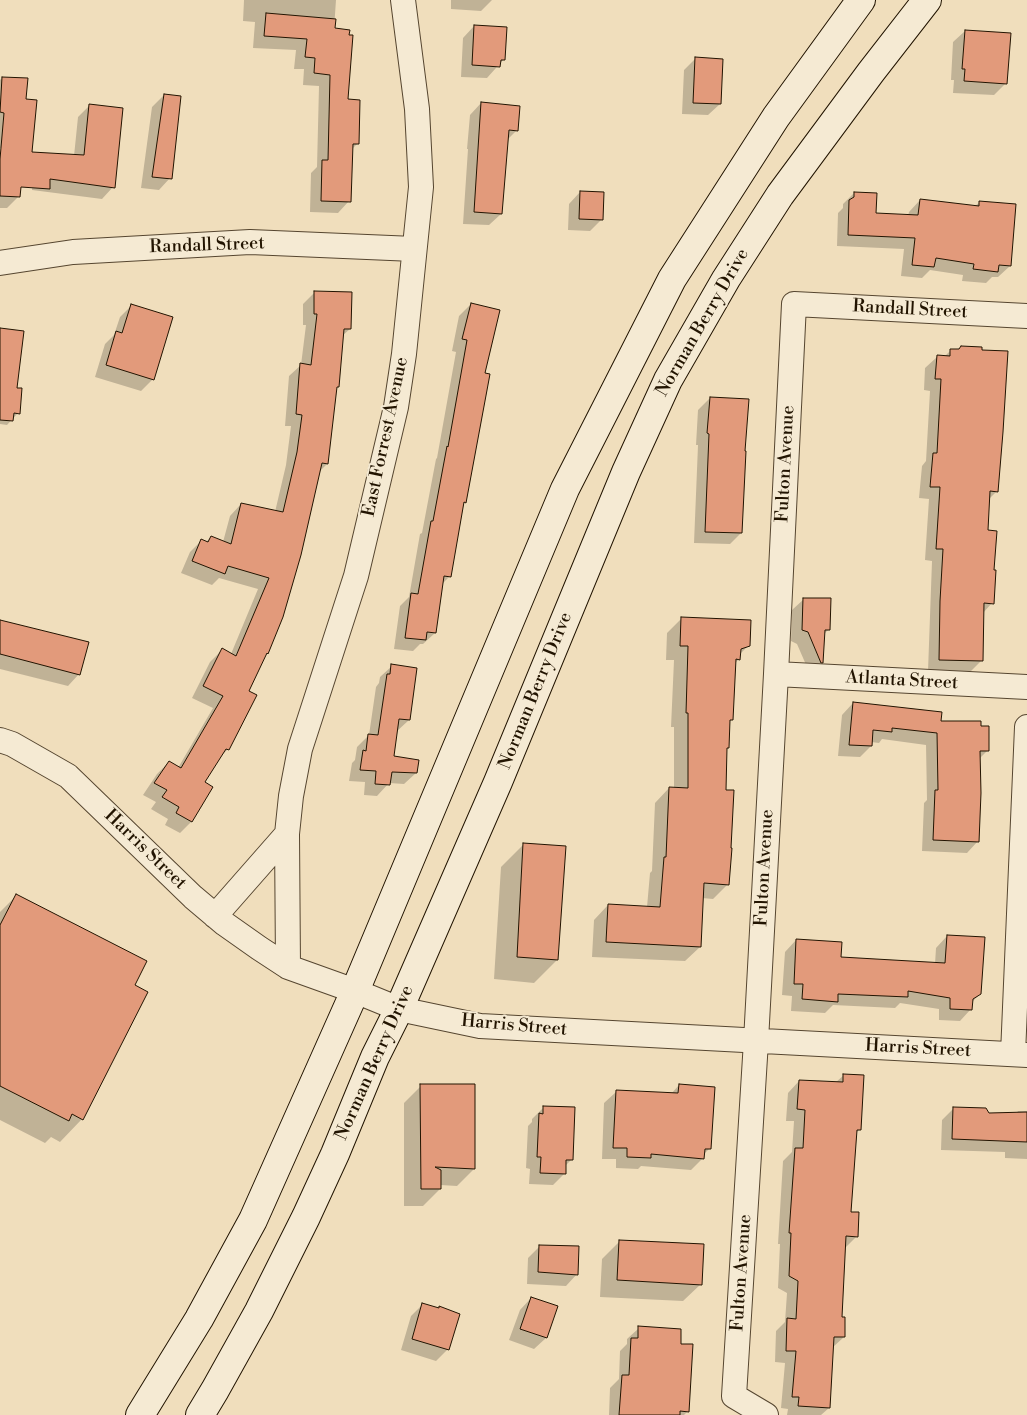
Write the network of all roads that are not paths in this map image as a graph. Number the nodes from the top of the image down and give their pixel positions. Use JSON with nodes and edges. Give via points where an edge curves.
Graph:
{"nodes":[{"id":1,"x":403,"y":0,"type":"edge"},
{"id":2,"x":861,"y":0,"type":"edge"},
{"id":3,"x":927,"y":0,"type":"edge"},
{"id":4,"x":414,"y":249,"type":"junction"},
{"id":5,"x":0,"y":263,"type":"edge"},
{"id":6,"x":794,"y":304,"type":"joint"},
{"id":7,"x":1027,"y":316,"type":"edge"},
{"id":8,"x":776,"y":674,"type":"junction"},
{"id":9,"x":1027,"y":687,"type":"edge"},
{"id":10,"x":1027,"y":727,"type":"edge"},
{"id":11,"x":0,"y":740,"type":"edge"},
{"id":12,"x":287,"y":834,"type":"junction"},
{"id":13,"x":215,"y":916,"type":"junction"},
{"id":14,"x":288,"y":966,"type":"junction"},
{"id":15,"x":355,"y":991,"type":"junction"},
{"id":16,"x":399,"y":1009,"type":"junction"},
{"id":17,"x":756,"y":1041,"type":"junction"},
{"id":18,"x":1020,"y":1054,"type":"edge"},
{"id":19,"x":140,"y":1415,"type":"edge"},
{"id":20,"x":200,"y":1415,"type":"edge"},
{"id":21,"x":766,"y":1415,"type":"edge"}],
"edges":[{"from":1,"to":4,"type":"street","name":"East Forrest Avenue","via":[[417,109],[421,187]]},
{"from":2,"to":15,"type":"main road","via":[[776,117],[703,230],[672,279],[626,369],[565,489]]},
{"from":3,"to":16,"type":"main road","name":"Norman Berry Drive","via":[[780,195],[726,279],[668,380]]},
{"from":4,"to":5,"type":"street","name":"Randall Street","via":[[250,242],[73,252]]},
{"from":4,"to":12,"type":"street","name":"East Forrest Avenue","via":[[396,407],[356,576],[300,749]]},
{"from":6,"to":7,"type":"street","name":"Randall Street"},
{"from":6,"to":8,"type":"street","name":"Fulton Avenue"},
{"from":8,"to":9,"type":"street","name":"Atlanta Street"},
{"from":8,"to":17,"type":"street","name":"Fulton Avenue"},
{"from":10,"to":18,"type":"street"},
{"from":11,"to":13,"type":"street","name":"Harris Street","via":[[68,776]]},
{"from":12,"to":13,"type":"street"},
{"from":12,"to":14,"type":"street","name":"East Forrest Avenue"},
{"from":13,"to":14,"type":"street","name":"Harris Street"},
{"from":14,"to":15,"type":"street","name":"Harris Street"},
{"from":15,"to":16,"type":"street","name":"Harris Street"},
{"from":15,"to":19,"type":"main road","via":[[253,1220],[199,1319]]},
{"from":16,"to":17,"type":"street","name":"Harris Street","via":[[480,1026]]},
{"from":16,"to":20,"type":"main road","name":"Norman Berry Drive","via":[[306,1217],[259,1311]]},
{"from":17,"to":18,"type":"street","name":"Harris Street"},
{"from":17,"to":21,"type":"street","name":"Fulton Avenue","via":[[734,1396]]}]}
